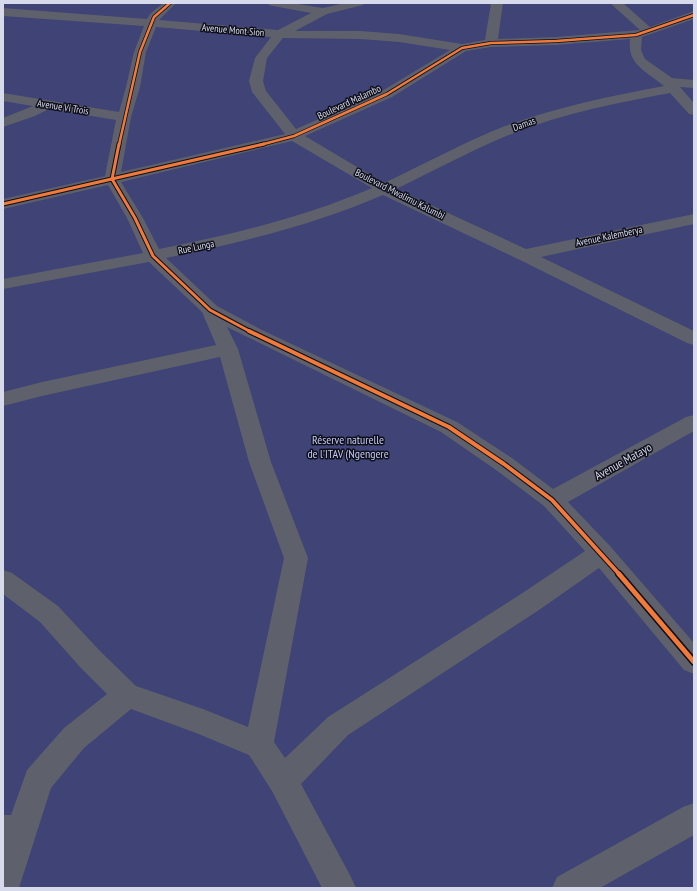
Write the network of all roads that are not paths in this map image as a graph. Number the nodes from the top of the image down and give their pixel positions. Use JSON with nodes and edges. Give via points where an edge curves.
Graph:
{"nodes":[{"id":1,"x":170,"y":3,"type":"edge"},
{"id":2,"x":273,"y":3,"type":"edge"},
{"id":3,"x":359,"y":3,"type":"edge"},
{"id":4,"x":497,"y":3,"type":"edge"},
{"id":5,"x":616,"y":3,"type":"edge"},
{"id":6,"x":3,"y":12,"type":"edge"},
{"id":7,"x":324,"y":12,"type":"junction"},
{"id":8,"x":694,"y":15,"type":"edge"},
{"id":9,"x":152,"y":24,"type":"junction"},
{"id":10,"x":280,"y":34,"type":"junction"},
{"id":11,"x":642,"y":34,"type":"junction"},
{"id":12,"x":491,"y":42,"type":"junction"},
{"id":13,"x":462,"y":48,"type":"junction"},
{"id":14,"x":694,"y":84,"type":"edge"},
{"id":15,"x":670,"y":85,"type":"junction"},
{"id":16,"x":3,"y":97,"type":"edge"},
{"id":17,"x":46,"y":105,"type":"junction"},
{"id":18,"x":694,"y":111,"type":"edge"},
{"id":19,"x":124,"y":117,"type":"junction"},
{"id":20,"x":3,"y":123,"type":"edge"},
{"id":21,"x":294,"y":136,"type":"junction"},
{"id":22,"x":112,"y":179,"type":"junction"},
{"id":23,"x":384,"y":189,"type":"junction"},
{"id":24,"x":3,"y":204,"type":"edge"},
{"id":25,"x":694,"y":219,"type":"edge"},
{"id":26,"x":524,"y":255,"type":"junction"},
{"id":27,"x":153,"y":256,"type":"junction"},
{"id":28,"x":3,"y":284,"type":"edge"},
{"id":29,"x":210,"y":310,"type":"junction"},
{"id":30,"x":694,"y":339,"type":"edge"},
{"id":31,"x":228,"y":349,"type":"junction"},
{"id":32,"x":3,"y":399,"type":"edge"},
{"id":33,"x":694,"y":422,"type":"edge"},
{"id":34,"x":552,"y":500,"type":"junction"},
{"id":35,"x":601,"y":552,"type":"junction"},
{"id":36,"x":3,"y":580,"type":"edge"},
{"id":37,"x":694,"y":662,"type":"edge"},
{"id":38,"x":127,"y":695,"type":"junction"},
{"id":39,"x":259,"y":745,"type":"junction"},
{"id":40,"x":283,"y":781,"type":"junction"},
{"id":41,"x":694,"y":818,"type":"edge"},
{"id":42,"x":13,"y":830,"type":"edge"},
{"id":43,"x":3,"y":888,"type":"edge"},
{"id":44,"x":340,"y":888,"type":"edge"},
{"id":45,"x":568,"y":888,"type":"edge"}],
"edges":[{"from":1,"to":9,"type":"street","via":[[154,17]]},
{"from":2,"to":7,"type":"street"},
{"from":3,"to":7,"type":"street","name":"Boulevard Mwalimu Kalumbi"},
{"from":4,"to":12,"type":"street"},
{"from":5,"to":11,"type":"street","via":[[627,11]]},
{"from":6,"to":9,"type":"street","name":"Avenue Mont Sion"},
{"from":7,"to":10,"type":"street","name":"Boulevard Mwalimu Kalumbi"},
{"from":8,"to":11,"type":"street","name":"Boulevard Malambo"},
{"from":9,"to":10,"type":"street","name":"Avenue Mont Sion"},
{"from":9,"to":19,"type":"street","via":[[140,52]]},
{"from":10,"to":13,"type":"street","name":"Avenue Mont Sion","via":[[360,35]]},
{"from":10,"to":21,"type":"street","name":"Boulevard Mwalimu Kalumbi","via":[[260,58],[256,81],[259,92]]},
{"from":11,"to":12,"type":"street","name":"Boulevard Malambo","via":[[556,41]]},
{"from":11,"to":15,"type":"street","via":[[635,50],[640,61]]},
{"from":12,"to":13,"type":"street","name":"Boulevard Malambo"},
{"from":13,"to":21,"type":"street","name":"Boulevard Malambo","via":[[387,94]]},
{"from":14,"to":15,"type":"street","name":"Damas"},
{"from":15,"to":18,"type":"street"},
{"from":15,"to":23,"type":"street","name":"Damas","via":[[550,115],[515,127]]},
{"from":16,"to":17,"type":"street","name":"Avenue Vi Trois"},
{"from":17,"to":19,"type":"street","name":"Avenue Vi Trois"},
{"from":17,"to":20,"type":"street"},
{"from":19,"to":22,"type":"street"},
{"from":21,"to":22,"type":"street","name":"Boulevard Malambo"},
{"from":21,"to":23,"type":"street","name":"Boulevard Mwalimu Kalumbi"},
{"from":22,"to":24,"type":"street","name":"Boulevard Malambo"},
{"from":22,"to":27,"type":"street"},
{"from":23,"to":26,"type":"street","name":"Boulevard Mwalimu Kalumbi"},
{"from":23,"to":27,"type":"street","name":"Rue Lunga","via":[[349,203],[263,230]]},
{"from":25,"to":26,"type":"street","name":"Avenue Kalemberya"},
{"from":26,"to":30,"type":"street","name":"Boulevard Mwalimu Kalumbi"},
{"from":27,"to":28,"type":"street","name":"Rue Lunga"},
{"from":27,"to":29,"type":"street"},
{"from":29,"to":31,"type":"street"},
{"from":29,"to":34,"type":"street","via":[[449,427]]},
{"from":31,"to":32,"type":"street"},
{"from":31,"to":39,"type":"street","via":[[260,462],[296,558]]},
{"from":33,"to":34,"type":"street","name":"Avenue Matayo"},
{"from":34,"to":35,"type":"street"},
{"from":35,"to":37,"type":"street"},
{"from":35,"to":40,"type":"street","via":[[530,602],[338,726]]},
{"from":36,"to":38,"type":"street","via":[[49,614]]},
{"from":38,"to":39,"type":"street"},
{"from":38,"to":42,"type":"street","via":[[74,738],[38,780]]},
{"from":39,"to":40,"type":"street"},
{"from":40,"to":44,"type":"street"},
{"from":41,"to":45,"type":"street"},
{"from":42,"to":43,"type":"street"}]}
